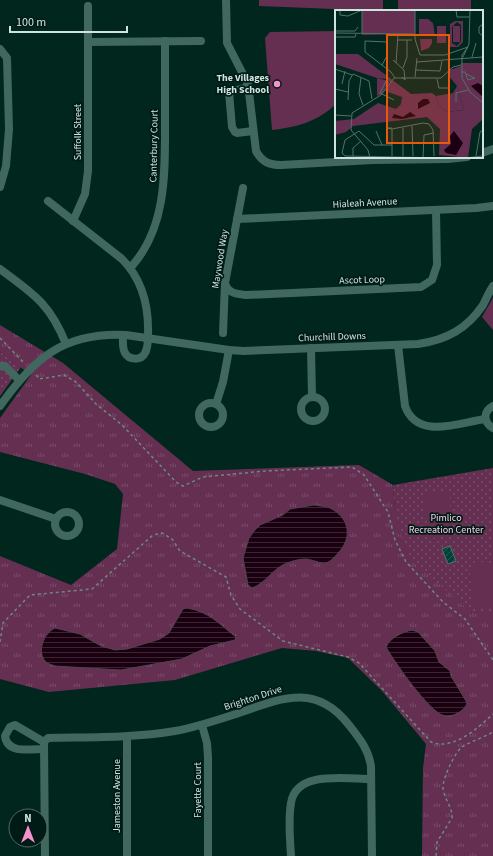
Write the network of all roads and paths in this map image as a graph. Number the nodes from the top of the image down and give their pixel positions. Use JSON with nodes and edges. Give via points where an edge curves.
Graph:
{"nodes":[{"id":1,"x":226,"y":0,"type":"edge"},
{"id":2,"x":88,"y":6,"type":"dead end"},
{"id":3,"x":165,"y":41,"type":"junction"},
{"id":4,"x":201,"y":41,"type":"dead end"},
{"id":5,"x":88,"y":42,"type":"junction"},
{"id":6,"x":0,"y":49,"type":"edge"},
{"id":7,"x":248,"y":87,"type":"junction"},
{"id":8,"x":253,"y":131,"type":"junction"},
{"id":9,"x":493,"y":149,"type":"edge"},
{"id":10,"x":483,"y":153,"type":"edge"},
{"id":11,"x":458,"y":158,"type":"edge"},
{"id":12,"x":0,"y":187,"type":"edge"},
{"id":13,"x":243,"y":188,"type":"dead end"},
{"id":14,"x":48,"y":201,"type":"dead end"},
{"id":15,"x":493,"y":206,"type":"edge"},
{"id":16,"x":436,"y":210,"type":"junction"},
{"id":17,"x":237,"y":219,"type":"junction"},
{"id":18,"x":73,"y":220,"type":"junction"},
{"id":19,"x":131,"y":267,"type":"junction"},
{"id":20,"x":0,"y":269,"type":"edge"},
{"id":21,"x":225,"y":283,"type":"junction"},
{"id":22,"x":493,"y":286,"type":"edge"},
{"id":23,"x":123,"y":334,"type":"junction"},
{"id":24,"x":223,"y":334,"type":"dead end"},
{"id":25,"x":0,"y":338,"type":"edge"},
{"id":26,"x":148,"y":338,"type":"junction"},
{"id":27,"x":66,"y":344,"type":"junction"},
{"id":28,"x":398,"y":345,"type":"junction"},
{"id":29,"x":311,"y":348,"type":"junction"},
{"id":30,"x":229,"y":350,"type":"junction"},
{"id":31,"x":0,"y":366,"type":"edge"},
{"id":32,"x":30,"y":368,"type":"junction"},
{"id":33,"x":19,"y":380,"type":"junction"},
{"id":34,"x":312,"y":397,"type":"dead end"},
{"id":35,"x":216,"y":404,"type":"dead end"},
{"id":36,"x":0,"y":406,"type":"edge"},
{"id":37,"x":493,"y":406,"type":"edge"},
{"id":38,"x":485,"y":419,"type":"junction"},
{"id":39,"x":493,"y":428,"type":"edge"},
{"id":40,"x":0,"y":500,"type":"edge"},
{"id":41,"x":56,"y":519,"type":"dead end"},
{"id":42,"x":0,"y":642,"type":"edge"},
{"id":43,"x":493,"y":660,"type":"edge"},
{"id":44,"x":493,"y":714,"type":"edge"},
{"id":45,"x":202,"y":725,"type":"junction"},
{"id":46,"x":493,"y":732,"type":"edge"},
{"id":47,"x":126,"y":737,"type":"junction"},
{"id":48,"x":371,"y":779,"type":"junction"},
{"id":49,"x":45,"y":856,"type":"edge"},
{"id":50,"x":127,"y":856,"type":"edge"},
{"id":51,"x":208,"y":856,"type":"edge"},
{"id":52,"x":291,"y":856,"type":"edge"},
{"id":53,"x":372,"y":856,"type":"edge"},
{"id":54,"x":436,"y":856,"type":"edge"}],
"edges":[{"from":1,"to":7,"type":"street","via":[[227,43]]},
{"from":2,"to":5,"type":"street","name":"Suffolk Street"},
{"from":3,"to":4,"type":"street"},
{"from":3,"to":5,"type":"street"},
{"from":3,"to":19,"type":"street","name":"Canterbury Court","via":[[165,178],[152,234]]},
{"from":5,"to":18,"type":"street","name":"Suffolk Street","via":[[88,171],[84,194]]},
{"from":6,"to":12,"type":"street","via":[[7,58],[9,142]]},
{"from":7,"to":8,"type":"street"},
{"from":7,"to":8,"type":"street","via":[[229,92],[232,120],[235,132]]},
{"from":8,"to":11,"type":"street","via":[[259,158],[274,165]]},
{"from":9,"to":10,"type":"street"},
{"from":13,"to":17,"type":"street","name":"Maywood Way"},
{"from":14,"to":18,"type":"street"},
{"from":15,"to":16,"type":"street","name":"Hialeah Avenue"},
{"from":16,"to":17,"type":"street","name":"Hialeah Avenue"},
{"from":16,"to":21,"type":"street","name":"Ascot Loop","via":[[437,265],[432,280],[421,286],[246,295],[231,292]]},
{"from":17,"to":21,"type":"street","name":"Maywood Way"},
{"from":18,"to":19,"type":"street"},
{"from":19,"to":26,"type":"street","via":[[146,300]]},
{"from":20,"to":27,"type":"street","via":[[43,303],[57,323]]},
{"from":21,"to":24,"type":"street","name":"Maywood Way"},
{"from":22,"to":28,"type":"street","name":"Churchill Downs","via":[[473,318],[459,331],[434,342]]},
{"from":23,"to":26,"type":"street","name":"Churchill Downs"},
{"from":23,"to":26,"type":"street","via":[[125,353],[133,359],[143,356],[146,352]]},
{"from":23,"to":27,"type":"street","name":"Churchill Downs","via":[[98,335]]},
{"from":25,"to":32,"type":"path"},
{"from":26,"to":30,"type":"street","name":"Churchill Downs"},
{"from":27,"to":32,"type":"street","name":"Churchill Downs"},
{"from":28,"to":29,"type":"street","name":"Churchill Downs"},
{"from":28,"to":38,"type":"street","via":[[405,406],[408,415],[415,422],[433,427]]},
{"from":29,"to":30,"type":"street","name":"Churchill Downs"},
{"from":29,"to":34,"type":"street"},
{"from":30,"to":35,"type":"street"},
{"from":31,"to":33,"type":"street","via":[[5,366]]},
{"from":32,"to":33,"type":"street","name":"Churchill Downs"},
{"from":32,"to":43,"type":"path","via":[[39,379],[64,375],[76,382],[96,404],[122,425],[176,482],[183,486],[203,477],[352,467],[364,476],[388,512],[395,540],[406,562],[443,602],[465,619]]},
{"from":33,"to":36,"type":"street","name":"Churchill Downs"},
{"from":37,"to":38,"type":"street","via":[[486,412]]},
{"from":38,"to":39,"type":"street"},
{"from":40,"to":41,"type":"street"},
{"from":42,"to":44,"type":"path","via":[[3,623],[30,595],[92,589],[153,535],[162,533],[172,538],[180,551],[226,577],[231,596],[240,609],[283,641],[348,657],[359,663],[431,742],[447,744],[477,729]]},
{"from":45,"to":47,"type":"street","name":"Brighton Drive"},
{"from":45,"to":48,"type":"street","name":"Brighton Drive","via":[[279,699],[299,697],[314,700],[333,708],[362,741],[370,756]]},
{"from":45,"to":51,"type":"street","name":"Fayette Court","via":[[208,757]]},
{"from":46,"to":54,"type":"path","via":[[458,750],[447,771],[443,788],[452,818],[438,842]]},
{"from":47,"to":49,"type":"street","name":"Brighton Drive","via":[[48,738],[44,745]]},
{"from":47,"to":50,"type":"street","name":"Jameston Avenue"},
{"from":48,"to":52,"type":"street","via":[[312,780],[296,790],[290,804]]},
{"from":48,"to":53,"type":"street","name":"Brighton Drive"}]}
